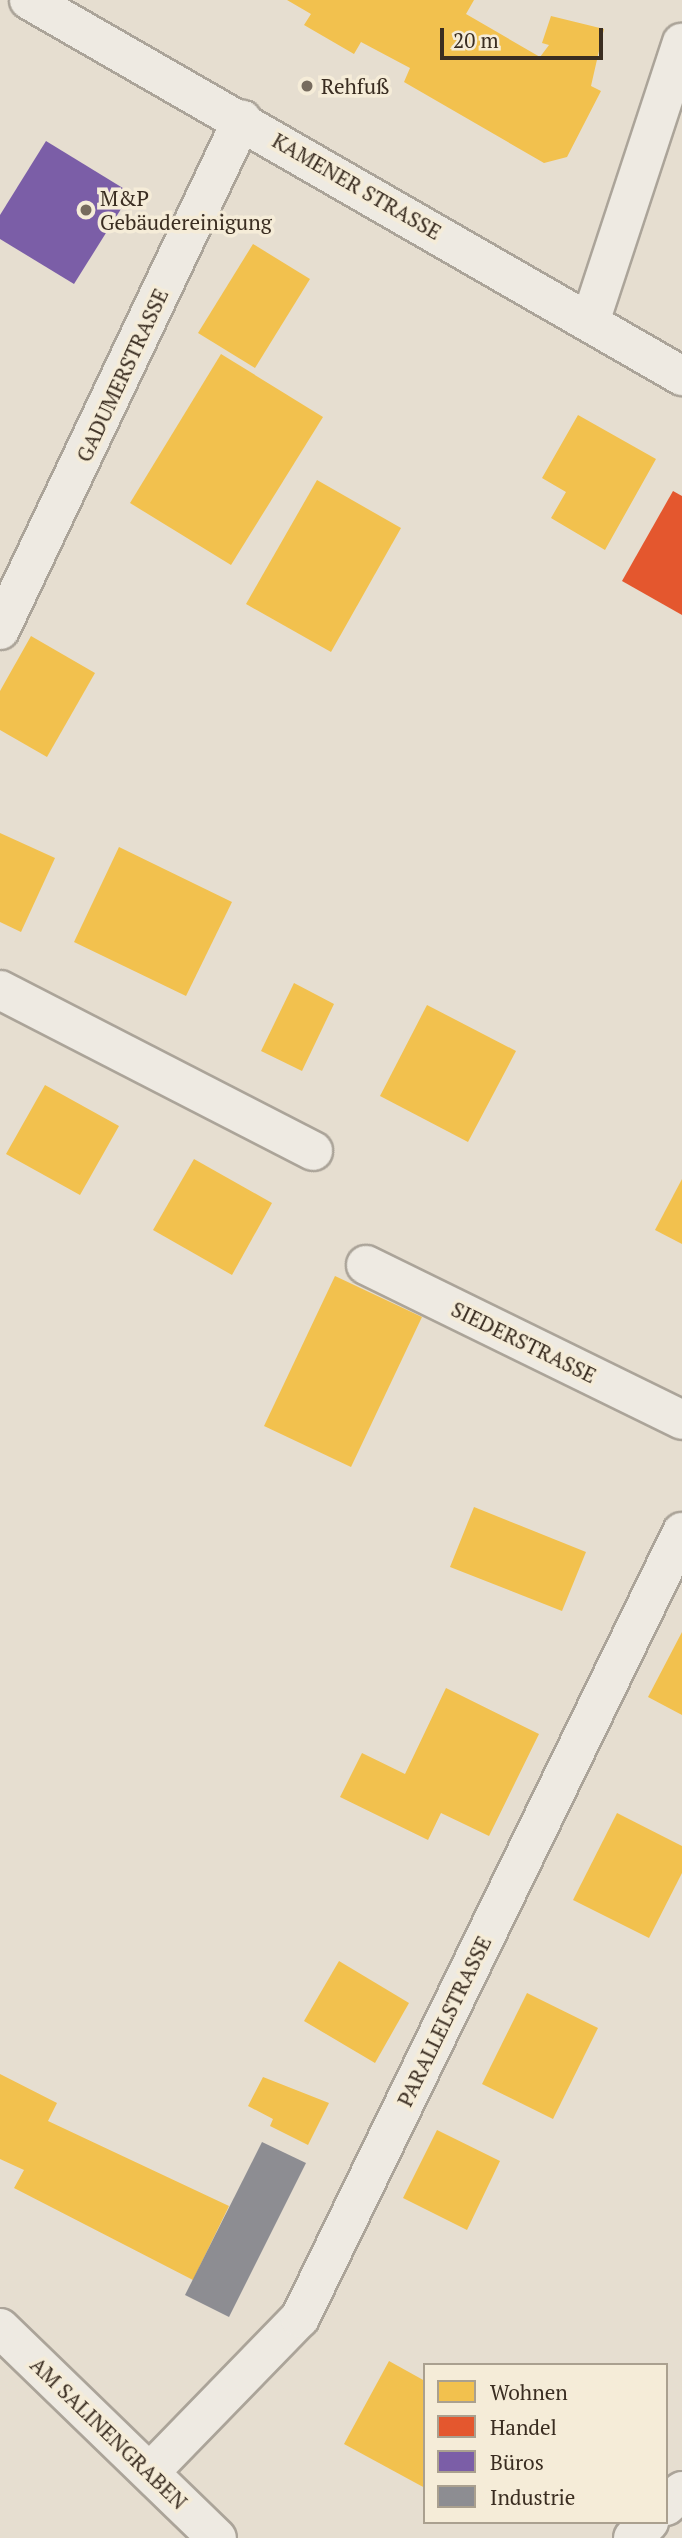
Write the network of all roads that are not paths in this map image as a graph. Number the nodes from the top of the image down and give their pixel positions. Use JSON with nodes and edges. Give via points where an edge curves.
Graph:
{"nodes":[{"id":1,"x":29,"y":0,"type":"edge"},
{"id":2,"x":682,"y":43,"type":"edge"},
{"id":3,"x":242,"y":120,"type":"junction"},
{"id":4,"x":590,"y":322,"type":"junction"},
{"id":5,"x":682,"y":376,"type":"edge"},
{"id":6,"x":0,"y":630,"type":"edge"},
{"id":7,"x":0,"y":990,"type":"edge"},
{"id":8,"x":313,"y":1151,"type":"dead end"},
{"id":9,"x":366,"y":1265,"type":"dead end"},
{"id":10,"x":682,"y":1420,"type":"edge"},
{"id":11,"x":682,"y":1532,"type":"edge"},
{"id":12,"x":0,"y":2328,"type":"edge"},
{"id":13,"x":150,"y":2472,"type":"junction"},
{"id":14,"x":682,"y":2491,"type":"edge"},
{"id":15,"x":668,"y":2504,"type":"edge"},
{"id":16,"x":647,"y":2524,"type":"edge"},
{"id":17,"x":217,"y":2538,"type":"edge"},
{"id":18,"x":633,"y":2538,"type":"edge"}],
"edges":[{"from":1,"to":3,"type":"street","name":"KAMENER STRASSE"},
{"from":2,"to":4,"type":"street"},
{"from":3,"to":4,"type":"street","name":"KAMENER STRASSE"},
{"from":3,"to":6,"type":"street","name":"GADUMERSTRASSE"},
{"from":4,"to":5,"type":"street","name":"KAMENER STRASSE"},
{"from":7,"to":8,"type":"street"},
{"from":9,"to":10,"type":"street","name":"SIEDERSTRASSE"},
{"from":11,"to":13,"type":"street","name":"PARALLELSTRASSE","via":[[300,2318]]},
{"from":12,"to":13,"type":"street","name":"AM SALINENGRABEN"},
{"from":13,"to":17,"type":"street","name":"AM SALINENGRABEN"},
{"from":14,"to":15,"type":"street"},
{"from":16,"to":18,"type":"street"}]}
